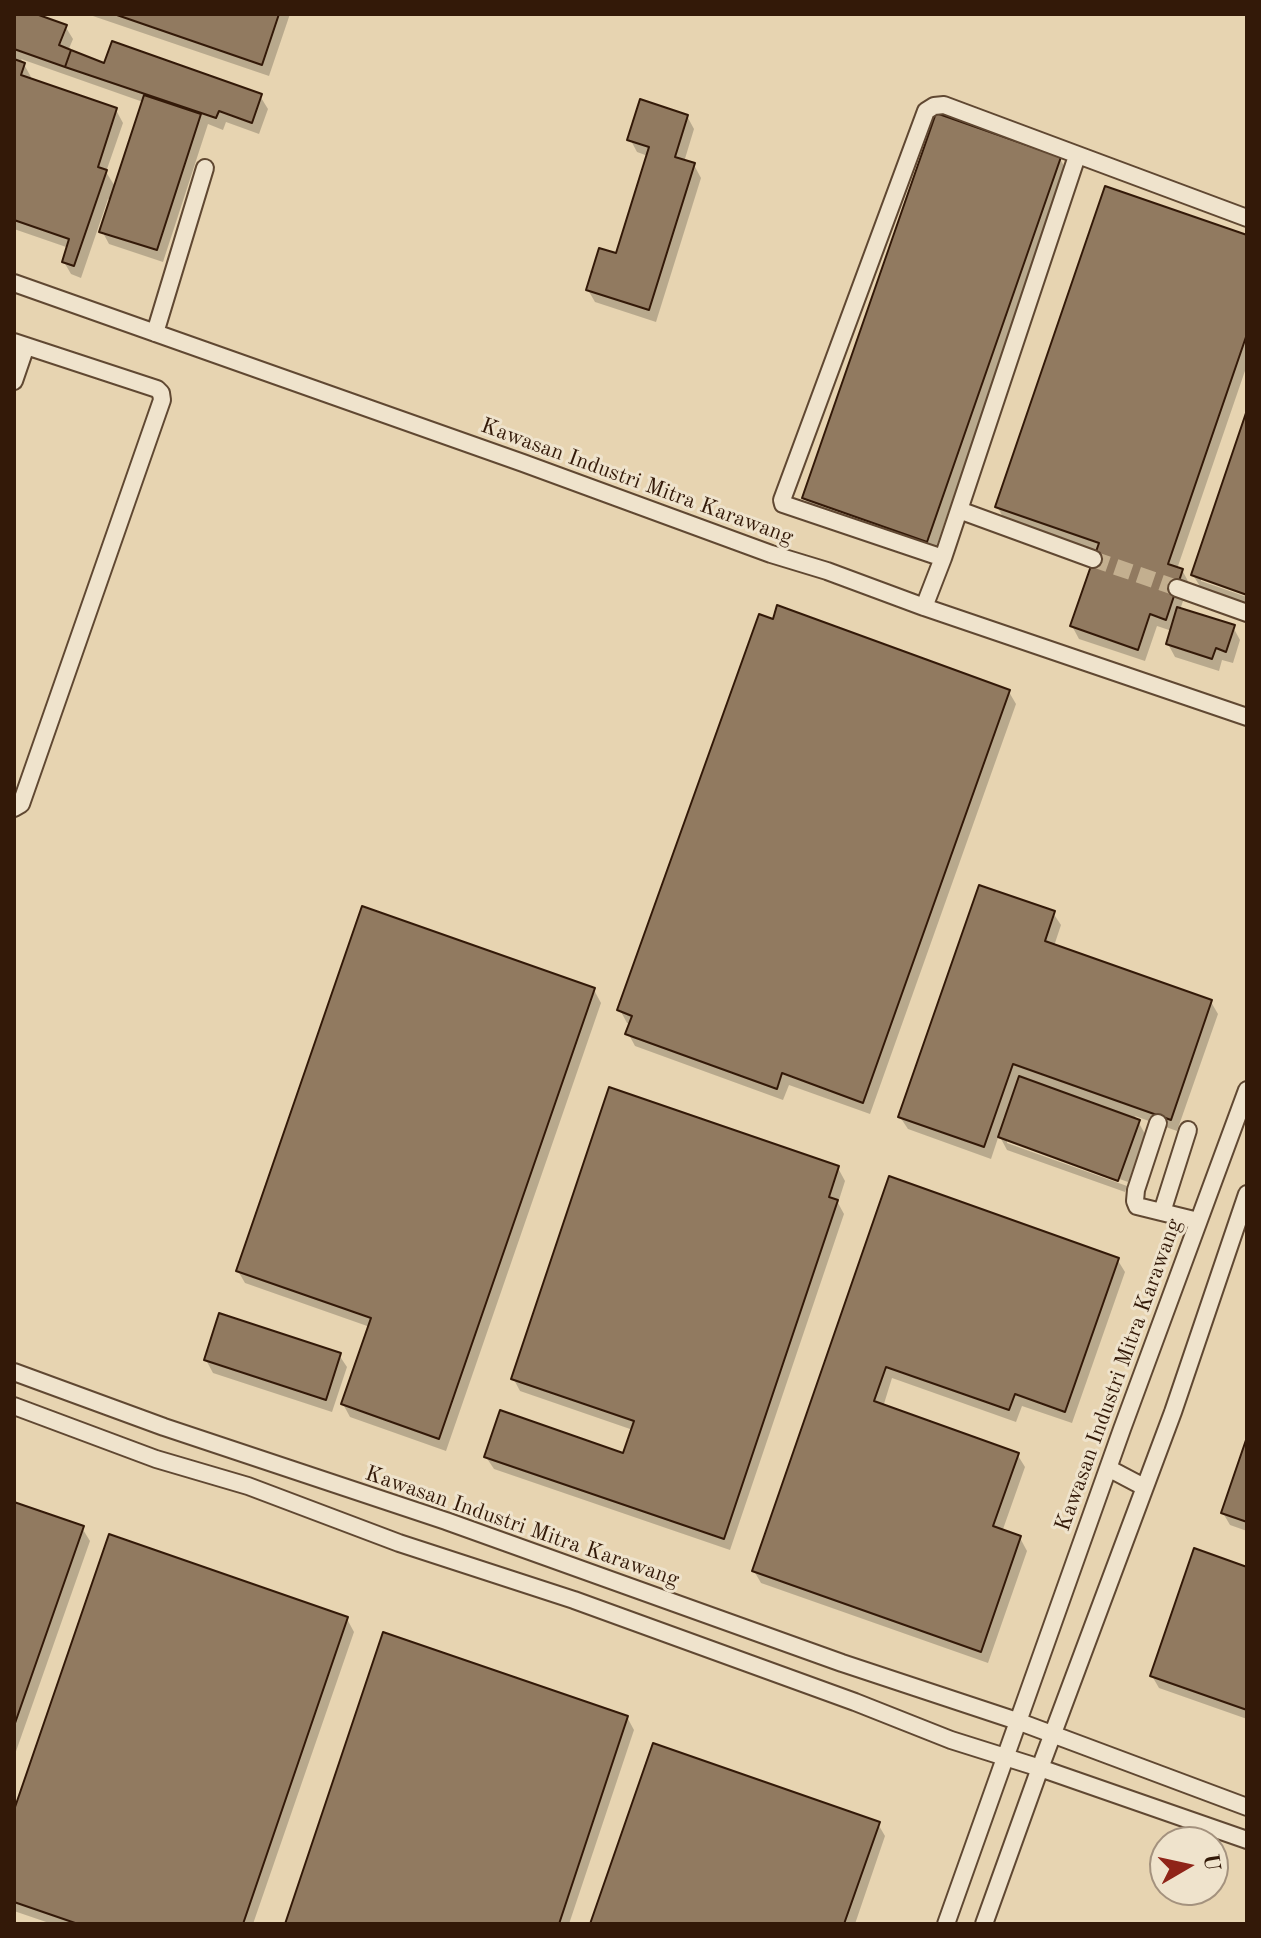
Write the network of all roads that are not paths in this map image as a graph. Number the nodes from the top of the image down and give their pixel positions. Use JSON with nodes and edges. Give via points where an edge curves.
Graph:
{"nodes":[{"id":1,"x":1077,"y":156,"type":"junction"},
{"id":2,"x":205,"y":168,"type":"dead end"},
{"id":3,"x":1247,"y":218,"type":"edge"},
{"id":4,"x":14,"y":283,"type":"edge"},
{"id":5,"x":155,"y":333,"type":"junction"},
{"id":6,"x":20,"y":344,"type":"edge"},
{"id":7,"x":14,"y":381,"type":"edge"},
{"id":8,"x":959,"y":510,"type":"junction"},
{"id":9,"x":943,"y":558,"type":"junction"},
{"id":10,"x":1093,"y":559,"type":"tunnel mouth"},
{"id":11,"x":1177,"y":588,"type":"tunnel mouth"},
{"id":12,"x":924,"y":607,"type":"junction"},
{"id":13,"x":1247,"y":613,"type":"edge"},
{"id":14,"x":1247,"y":717,"type":"edge"},
{"id":15,"x":14,"y":808,"type":"edge"},
{"id":16,"x":1247,"y":1090,"type":"edge"},
{"id":17,"x":1158,"y":1123,"type":"dead end"},
{"id":18,"x":1188,"y":1130,"type":"dead end"},
{"id":19,"x":1247,"y":1194,"type":"edge"},
{"id":20,"x":1162,"y":1212,"type":"junction"},
{"id":21,"x":1198,"y":1221,"type":"junction"},
{"id":22,"x":14,"y":1372,"type":"edge"},
{"id":23,"x":14,"y":1406,"type":"edge"},
{"id":24,"x":1108,"y":1468,"type":"junction"},
{"id":25,"x":1144,"y":1487,"type":"junction"},
{"id":26,"x":1017,"y":1721,"type":"junction"},
{"id":27,"x":1053,"y":1735,"type":"junction"},
{"id":28,"x":1006,"y":1758,"type":"junction"},
{"id":29,"x":1040,"y":1768,"type":"junction"},
{"id":30,"x":1247,"y":1807,"type":"edge"},
{"id":31,"x":1247,"y":1840,"type":"edge"},
{"id":32,"x":946,"y":1924,"type":"edge"},
{"id":33,"x":984,"y":1924,"type":"edge"}],
"edges":[{"from":1,"to":3,"type":"street"},
{"from":1,"to":8,"type":"street"},
{"from":1,"to":9,"type":"street","via":[[944,105],[926,111],[782,500]]},
{"from":2,"to":5,"type":"street"},
{"from":4,"to":5,"type":"street","name":"Kawasan Industri Mitra Karawang"},
{"from":5,"to":12,"type":"street","name":"Kawasan Industri Mitra Karawang"},
{"from":6,"to":7,"type":"street"},
{"from":6,"to":15,"type":"street","via":[[157,389],[162,400],[21,804]]},
{"from":8,"to":9,"type":"street"},
{"from":8,"to":10,"type":"street"},
{"from":9,"to":12,"type":"street"},
{"from":11,"to":13,"type":"street"},
{"from":12,"to":14,"type":"street","name":"Kawasan Industri Mitra Karawang"},
{"from":16,"to":21,"type":"street","name":"Kawasan Industri Mitra Karawang"},
{"from":17,"to":20,"type":"street","via":[[1135,1201]]},
{"from":18,"to":20,"type":"street"},
{"from":19,"to":25,"type":"street"},
{"from":20,"to":21,"type":"street"},
{"from":21,"to":24,"type":"street","name":"Kawasan Industri Mitra Karawang"},
{"from":22,"to":26,"type":"street","name":"Kawasan Industri Mitra Karawang"},
{"from":23,"to":28,"type":"street","via":[[574,1600]]},
{"from":24,"to":25,"type":"street"},
{"from":24,"to":26,"type":"street","name":"Kawasan Industri Mitra Karawang"},
{"from":25,"to":27,"type":"street"},
{"from":26,"to":27,"type":"street","name":"Kawasan Industri Mitra Karawang"},
{"from":26,"to":28,"type":"street","name":"Kawasan Industri Mitra Karawang"},
{"from":27,"to":29,"type":"street"},
{"from":27,"to":30,"type":"street","name":"Kawasan Industri Mitra Karawang"},
{"from":28,"to":29,"type":"street"},
{"from":28,"to":32,"type":"street","name":"Kawasan Industri Mitra Karawang"},
{"from":29,"to":31,"type":"street"},
{"from":29,"to":33,"type":"street"}]}
